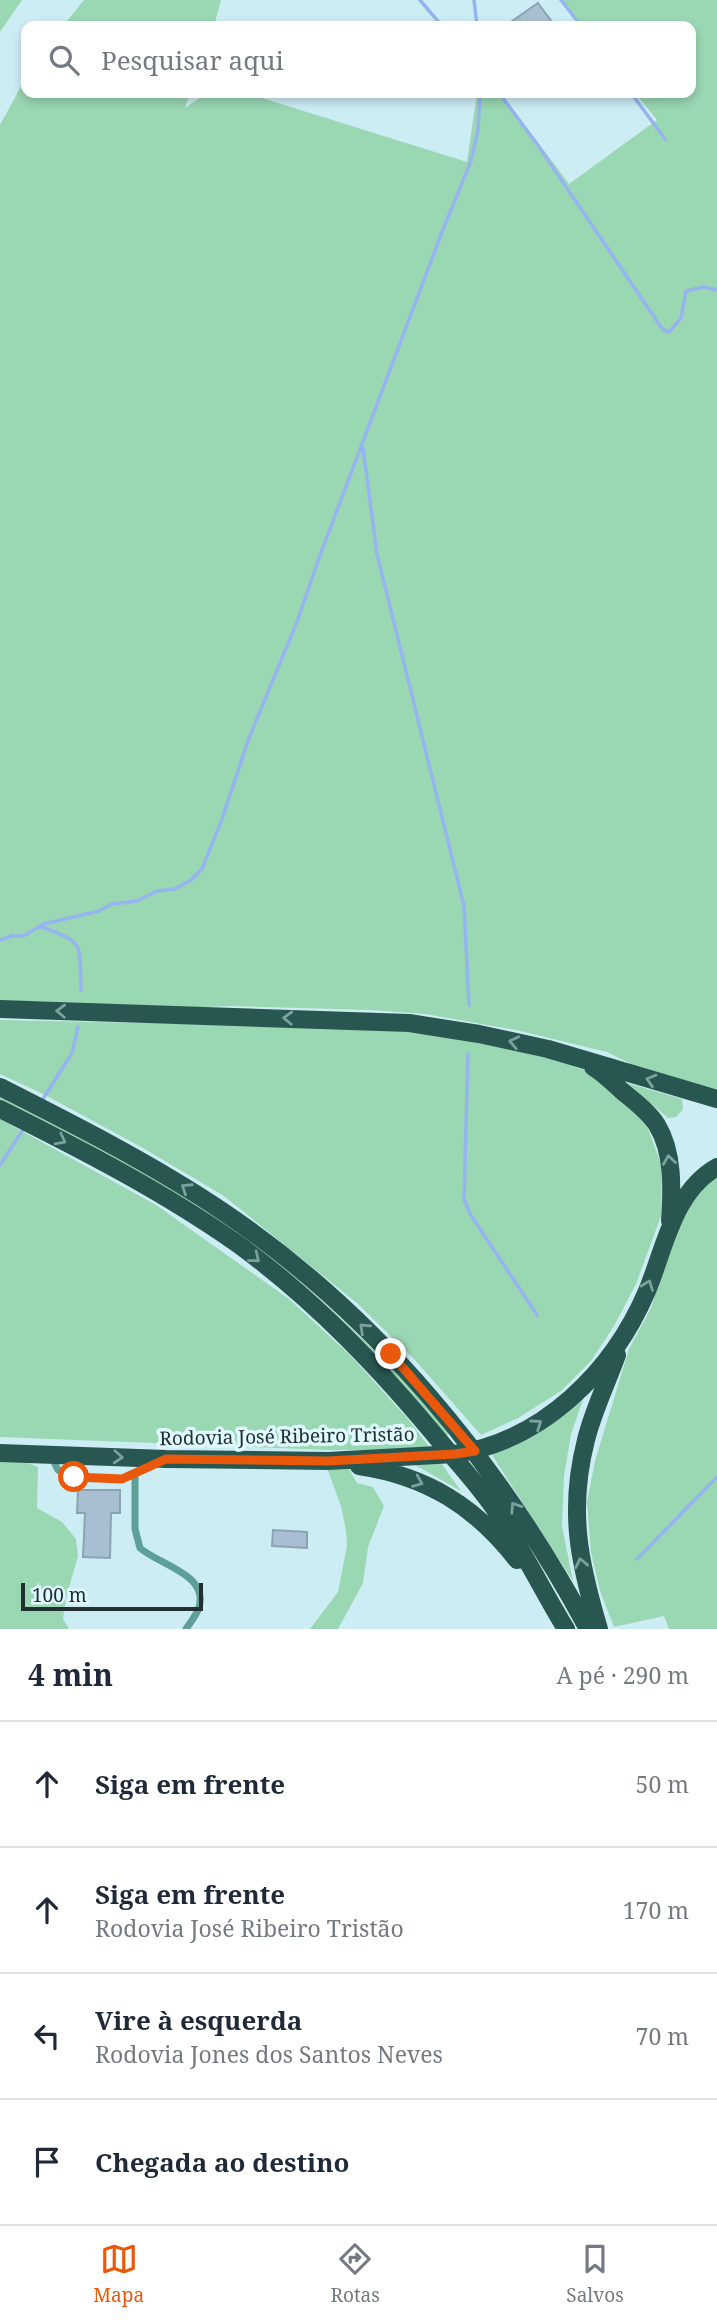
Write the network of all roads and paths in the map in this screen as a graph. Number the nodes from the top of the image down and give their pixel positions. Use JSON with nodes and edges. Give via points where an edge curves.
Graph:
{"nodes":[{"id":1,"x":0,"y":1009,"type":"edge"},
{"id":2,"x":580,"y":1058,"type":"junction"},
{"id":3,"x":0,"y":1087,"type":"edge"},
{"id":4,"x":717,"y":1099,"type":"edge"},
{"id":5,"x":0,"y":1109,"type":"edge"},
{"id":6,"x":717,"y":1167,"type":"edge"},
{"id":7,"x":669,"y":1228,"type":"junction"},
{"id":8,"x":622,"y":1341,"type":"junction"},
{"id":9,"x":0,"y":1447,"type":"edge"},
{"id":10,"x":475,"y":1451,"type":"junction"},
{"id":11,"x":0,"y":1453,"type":"edge"},
{"id":12,"x":50,"y":1454,"type":"junction"},
{"id":13,"x":450,"y":1455,"type":"junction"},
{"id":14,"x":166,"y":1459,"type":"junction"},
{"id":15,"x":328,"y":1461,"type":"junction"},
{"id":16,"x":135,"y":1474,"type":"junction"},
{"id":17,"x":541,"y":1589,"type":"junction"},
{"id":18,"x":186,"y":1629,"type":"edge"},
{"id":19,"x":566,"y":1629,"type":"edge"},
{"id":20,"x":588,"y":1629,"type":"edge"},
{"id":21,"x":599,"y":1629,"type":"edge"}],
"edges":[{"from":2,"to":1,"type":"main road","one_way":true,"via":[[410,1023]]},
{"from":4,"to":2,"type":"main road","one_way":true},
{"from":7,"to":2,"type":"main road","one_way":true,"via":[[669,1160],[656,1123],[606,1075]]},
{"from":10,"to":3,"type":"main road","one_way":true,"via":[[372,1335],[253,1233],[175,1181]]},
{"from":5,"to":13,"type":"main road","one_way":true,"via":[[164,1196],[240,1246],[334,1323]]},
{"from":6,"to":7,"type":"main road","via":[[689,1193]]},
{"from":8,"to":7,"type":"main road","name":"Rodovia José Ribeiro Tristão","one_way":true,"via":[[647,1291]]},
{"from":10,"to":8,"type":"main road","name":"Rodovia José Ribeiro Tristão","one_way":true,"via":[[527,1431],[562,1406]]},
{"from":21,"to":8,"type":"main road","one_way":true,"via":[[579,1556],[578,1476],[586,1438]]},
{"from":9,"to":12,"type":"main road"},
{"from":10,"to":13,"type":"main road","name":"Rodovia José Ribeiro Tristão"},
{"from":20,"to":10,"type":"main road","one_way":true,"via":[[561,1579]]},
{"from":11,"to":12,"type":"main road","name":"Rodovia José Ribeiro Tristão"},
{"from":12,"to":14,"type":"main road","name":"Rodovia José Ribeiro Tristão","one_way":true},
{"from":12,"to":16,"type":"lane","via":[[58,1470],[67,1475],[118,1479]]},
{"from":13,"to":15,"type":"main road","name":"Rodovia José Ribeiro Tristão"},
{"from":13,"to":17,"type":"main road","via":[[501,1518]]},
{"from":14,"to":15,"type":"main road","name":"Rodovia José Ribeiro Tristão"},
{"from":14,"to":16,"type":"lane"},
{"from":15,"to":17,"type":"main road","one_way":true,"via":[[387,1472],[450,1498],[485,1522]]},
{"from":16,"to":18,"type":"lane","via":[[135,1529],[141,1548],[198,1588],[198,1610]]},
{"from":17,"to":19,"type":"main road"}]}
